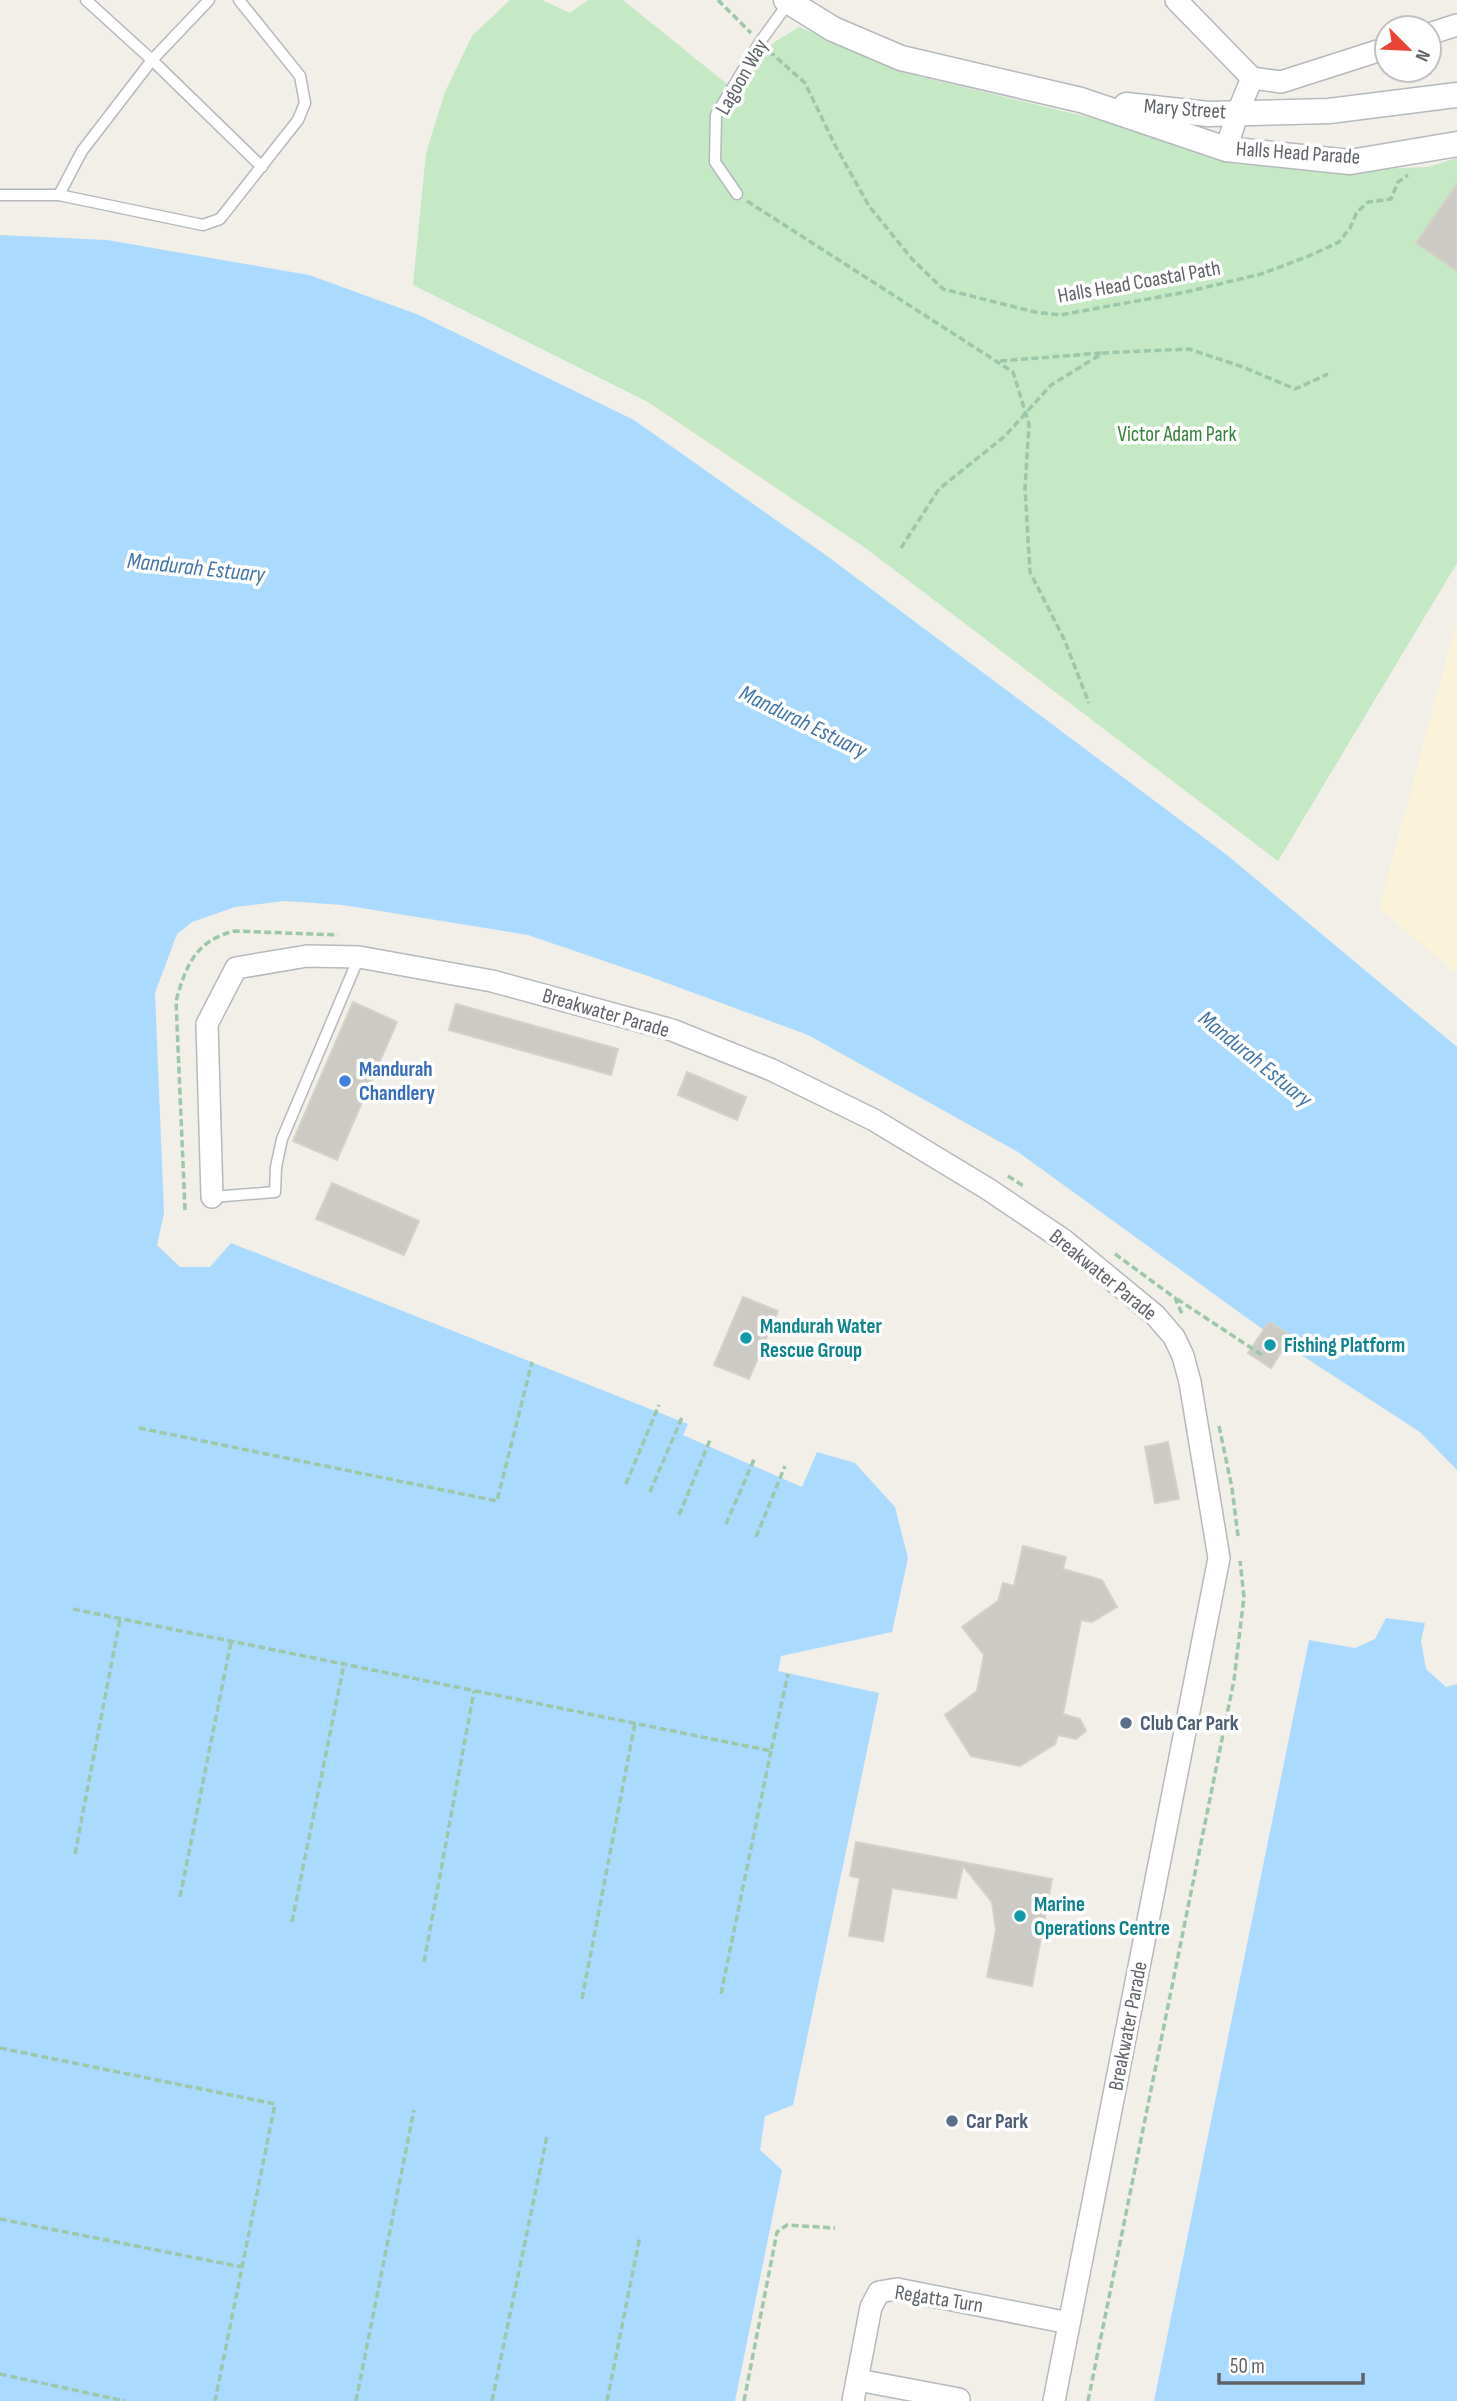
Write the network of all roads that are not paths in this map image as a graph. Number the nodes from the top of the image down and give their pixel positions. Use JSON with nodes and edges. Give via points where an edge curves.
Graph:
{"nodes":[{"id":1,"x":86,"y":0,"type":"edge"},
{"id":2,"x":209,"y":0,"type":"edge"},
{"id":3,"x":239,"y":0,"type":"edge"},
{"id":4,"x":1176,"y":0,"type":"edge"},
{"id":5,"x":787,"y":1,"type":"edge"},
{"id":6,"x":1373,"y":52,"type":"edge"},
{"id":7,"x":152,"y":60,"type":"junction"},
{"id":8,"x":1252,"y":78,"type":"junction"},
{"id":9,"x":1457,"y":95,"type":"edge"},
{"id":10,"x":1080,"y":100,"type":"junction"},
{"id":11,"x":1238,"y":113,"type":"junction"},
{"id":12,"x":1457,"y":144,"type":"edge"},
{"id":13,"x":1226,"y":149,"type":"junction"},
{"id":14,"x":262,"y":167,"type":"junction"},
{"id":15,"x":737,"y":194,"type":"road end"},
{"id":16,"x":0,"y":195,"type":"edge"},
{"id":17,"x":59,"y":195,"type":"junction"},
{"id":18,"x":359,"y":957,"type":"junction"},
{"id":19,"x":212,"y":1197,"type":"joint"},
{"id":20,"x":1069,"y":2323,"type":"junction"},
{"id":21,"x":858,"y":2379,"type":"junction"},
{"id":22,"x":959,"y":2399,"type":"dead end"},
{"id":23,"x":853,"y":2401,"type":"edge"},
{"id":24,"x":1054,"y":2401,"type":"edge"}],
"edges":[{"from":1,"to":7,"type":"lane"},
{"from":2,"to":7,"type":"lane"},
{"from":3,"to":14,"type":"lane","via":[[300,76],[306,103]]},
{"from":4,"to":8,"type":"street"},
{"from":5,"to":10,"type":"street","name":"Mary Street","via":[[863,44],[901,58]]},
{"from":5,"to":15,"type":"lane","name":"Lagoon Way","via":[[716,115],[715,162]]},
{"from":6,"to":8,"type":"street","via":[[1281,82]]},
{"from":7,"to":14,"type":"lane"},
{"from":7,"to":17,"type":"lane","via":[[82,151]]},
{"from":8,"to":11,"type":"street","name":"Mary Street"},
{"from":9,"to":11,"type":"street","name":"Halls Head Parade","via":[[1329,111]]},
{"from":10,"to":11,"type":"street","name":"Mary Street"},
{"from":10,"to":13,"type":"street","name":"Mary Street"},
{"from":11,"to":13,"type":"street","name":"Halls Head Parade"},
{"from":12,"to":13,"type":"street","name":"Halls Head Parade","via":[[1350,162]]},
{"from":14,"to":17,"type":"lane","via":[[220,219],[203,225]]},
{"from":16,"to":17,"type":"lane"},
{"from":18,"to":19,"type":"lane","via":[[282,1139],[275,1192]]},
{"from":18,"to":19,"type":"street","name":"Breakwater Parade","via":[[307,956],[236,968],[207,1024]]},
{"from":18,"to":20,"type":"street","name":"Breakwater Parade","via":[[492,981],[672,1030],[772,1070],[874,1120],[988,1189],[1065,1241],[1135,1297],[1174,1337],[1190,1382],[1219,1558]]},
{"from":20,"to":21,"type":"street","name":"Regatta Turn","via":[[897,2289],[879,2292],[871,2306]]},
{"from":20,"to":24,"type":"street","name":"Breakwater Parade"},
{"from":21,"to":22,"type":"street"},
{"from":21,"to":23,"type":"street","name":"Regatta Turn"}]}
